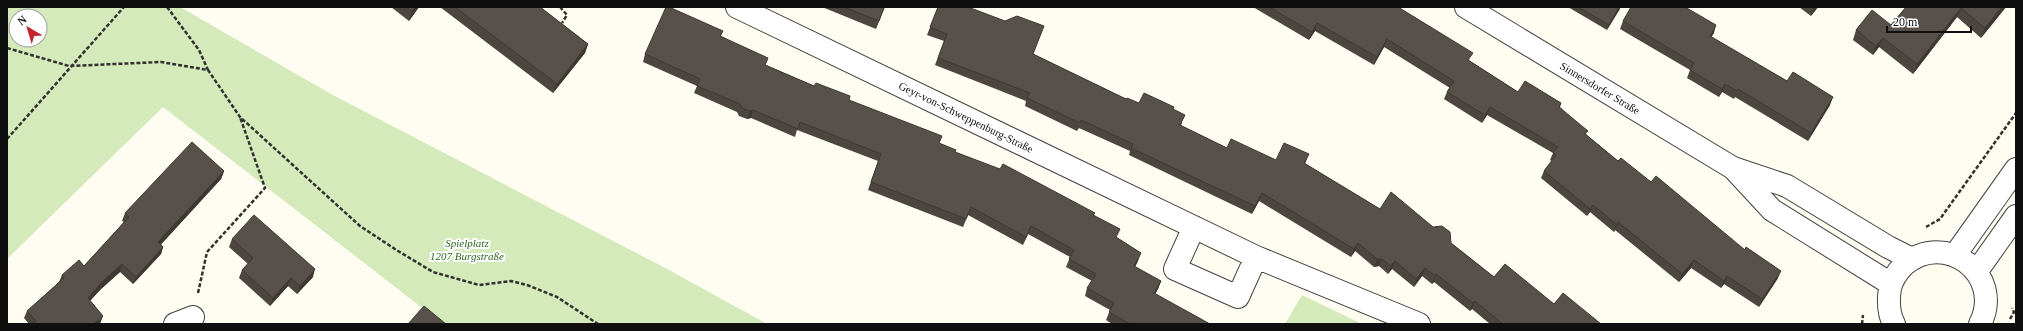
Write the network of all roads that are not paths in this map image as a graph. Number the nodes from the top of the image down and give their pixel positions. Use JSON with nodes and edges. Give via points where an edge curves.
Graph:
{"nodes":[{"id":1,"x":737,"y":7,"type":"edge"},
{"id":2,"x":1466,"y":7,"type":"edge"},
{"id":3,"x":1733,"y":168,"type":"junction"},
{"id":4,"x":2016,"y":169,"type":"edge"},
{"id":5,"x":2016,"y":216,"type":"edge"},
{"id":6,"x":1194,"y":227,"type":"junction"},
{"id":7,"x":1954,"y":255,"type":"junction"},
{"id":8,"x":1256,"y":257,"type":"junction"},
{"id":9,"x":1912,"y":259,"type":"junction"},
{"id":10,"x":1977,"y":271,"type":"junction"},
{"id":11,"x":1891,"y":284,"type":"junction"},
{"id":12,"x":1419,"y":324,"type":"edge"},
{"id":13,"x":1894,"y":324,"type":"edge"},
{"id":14,"x":1980,"y":324,"type":"edge"}],
"edges":[{"from":1,"to":6,"type":"street","name":"Geyr-von-Schweppenburg-Straße"},
{"from":2,"to":3,"type":"street","name":"Sinnersdorfer Straße"},
{"from":3,"to":9,"type":"street","name":"Sinnersdorfer Straße","via":[[1787,186]]},
{"from":3,"to":11,"type":"street","name":"Sinnersdorfer Straße","via":[[1772,210]]},
{"from":4,"to":7,"type":"street"},
{"from":5,"to":10,"type":"street"},
{"from":6,"to":8,"type":"street","name":"Geyr-von-Schweppenburg-Straße"},
{"from":6,"to":8,"type":"street","via":[[1175,269],[1238,297]]},
{"from":7,"to":9,"type":"street","via":[[1940,252]]},
{"from":7,"to":10,"type":"street"},
{"from":8,"to":12,"type":"street","name":"Geyr-von-Schweppenburg-Straße"},
{"from":9,"to":11,"type":"street","via":[[1899,270]]},
{"from":10,"to":14,"type":"street","via":[[1984,285],[1987,300],[1985,315]]},
{"from":11,"to":13,"type":"street","via":[[1888,297]]}]}
